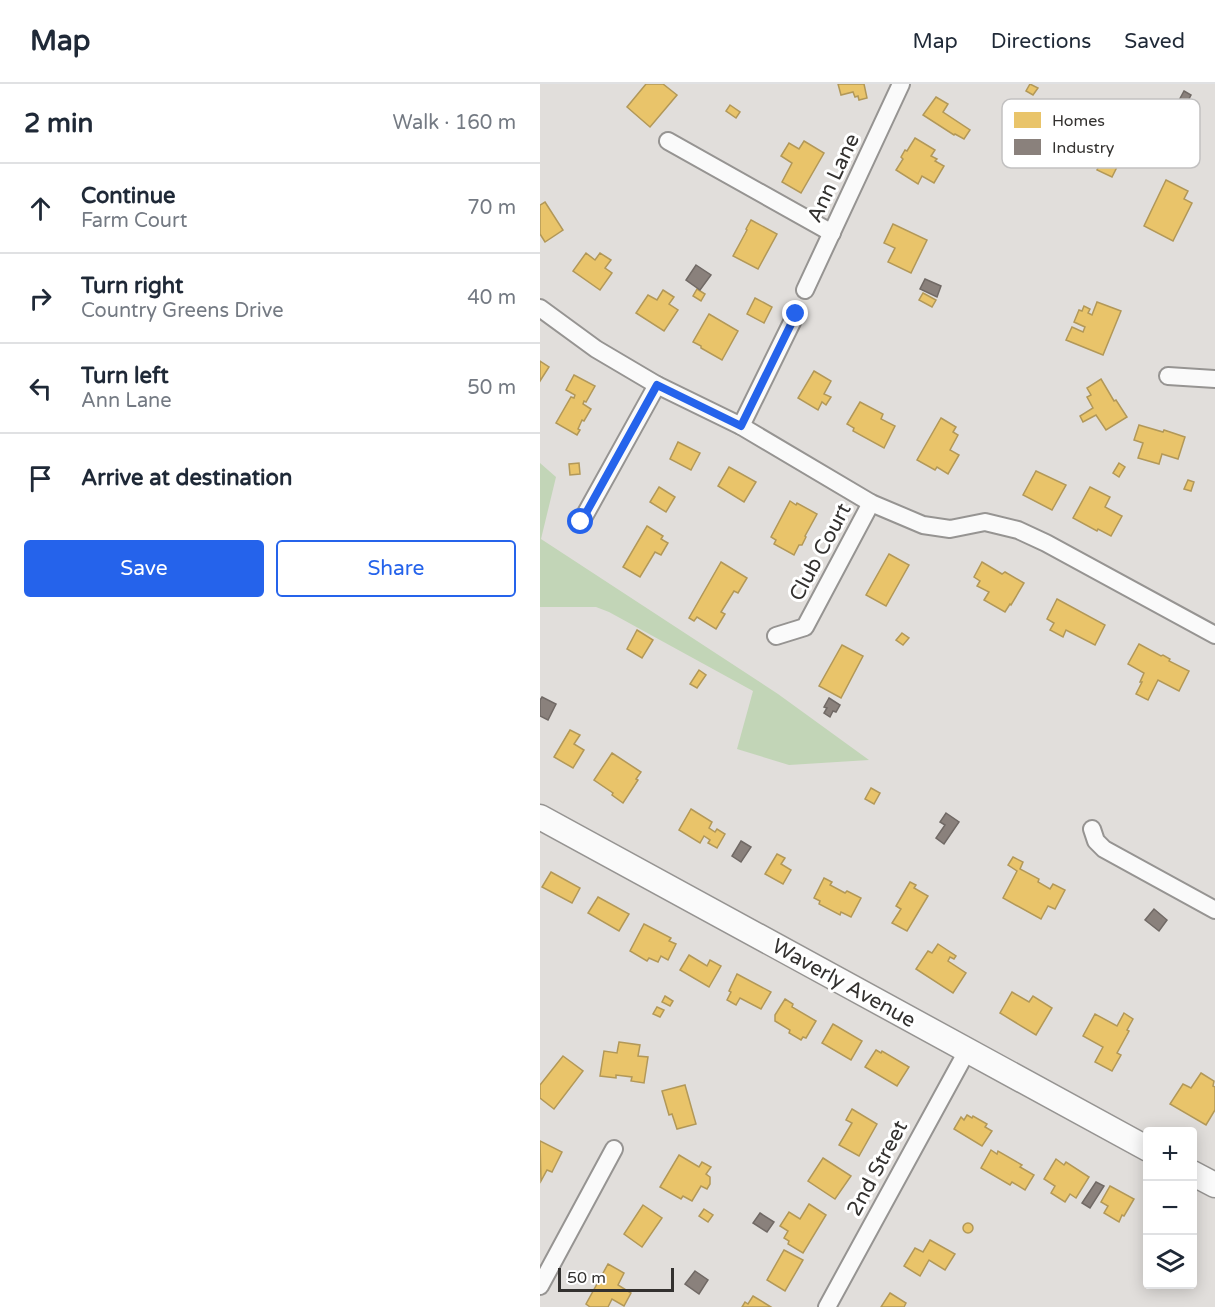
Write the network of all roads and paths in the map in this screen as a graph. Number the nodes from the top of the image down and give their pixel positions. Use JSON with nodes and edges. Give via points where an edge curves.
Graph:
{"nodes":[{"id":1,"x":901,"y":84,"type":"edge"},
{"id":2,"x":668,"y":141,"type":"dead end"},
{"id":3,"x":832,"y":234,"type":"junction"},
{"id":4,"x":806,"y":290,"type":"dead end"},
{"id":5,"x":540,"y":308,"type":"edge"},
{"id":6,"x":796,"y":314,"type":"dead end"},
{"id":7,"x":1168,"y":376,"type":"dead end"},
{"id":8,"x":1215,"y":379,"type":"edge"},
{"id":9,"x":657,"y":385,"type":"junction"},
{"id":10,"x":741,"y":426,"type":"junction"},
{"id":11,"x":871,"y":503,"type":"junction"},
{"id":12,"x":581,"y":522,"type":"dead end"},
{"id":13,"x":1215,"y":635,"type":"edge"},
{"id":14,"x":776,"y":636,"type":"dead end"},
{"id":15,"x":540,"y":817,"type":"edge"},
{"id":16,"x":1092,"y":829,"type":"dead end"},
{"id":17,"x":1215,"y":910,"type":"edge"},
{"id":18,"x":967,"y":1051,"type":"junction"},
{"id":19,"x":1143,"y":1146,"type":"edge"},
{"id":20,"x":614,"y":1149,"type":"dead end"},
{"id":21,"x":1197,"y":1176,"type":"edge"},
{"id":22,"x":1215,"y":1185,"type":"edge"},
{"id":23,"x":540,"y":1286,"type":"edge"},
{"id":24,"x":827,"y":1307,"type":"edge"}],
"edges":[{"from":1,"to":3,"type":"street","name":"Ann Lane"},
{"from":2,"to":3,"type":"street"},
{"from":3,"to":4,"type":"street","name":"Ann Lane"},
{"from":5,"to":9,"type":"street","via":[[596,350]]},
{"from":6,"to":10,"type":"street"},
{"from":7,"to":8,"type":"street"},
{"from":9,"to":10,"type":"street"},
{"from":9,"to":12,"type":"street"},
{"from":10,"to":11,"type":"street"},
{"from":11,"to":13,"type":"street","via":[[924,525],[950,529],[984,522],[1018,530]]},
{"from":11,"to":14,"type":"street","name":"Club Court","via":[[804,627]]},
{"from":15,"to":18,"type":"street","name":"Waverly Avenue"},
{"from":16,"to":17,"type":"street","via":[[1104,849]]},
{"from":18,"to":19,"type":"street","name":"Waverly Avenue"},
{"from":18,"to":24,"type":"street","name":"2nd Street"},
{"from":20,"to":23,"type":"street"},
{"from":21,"to":22,"type":"street"}]}
